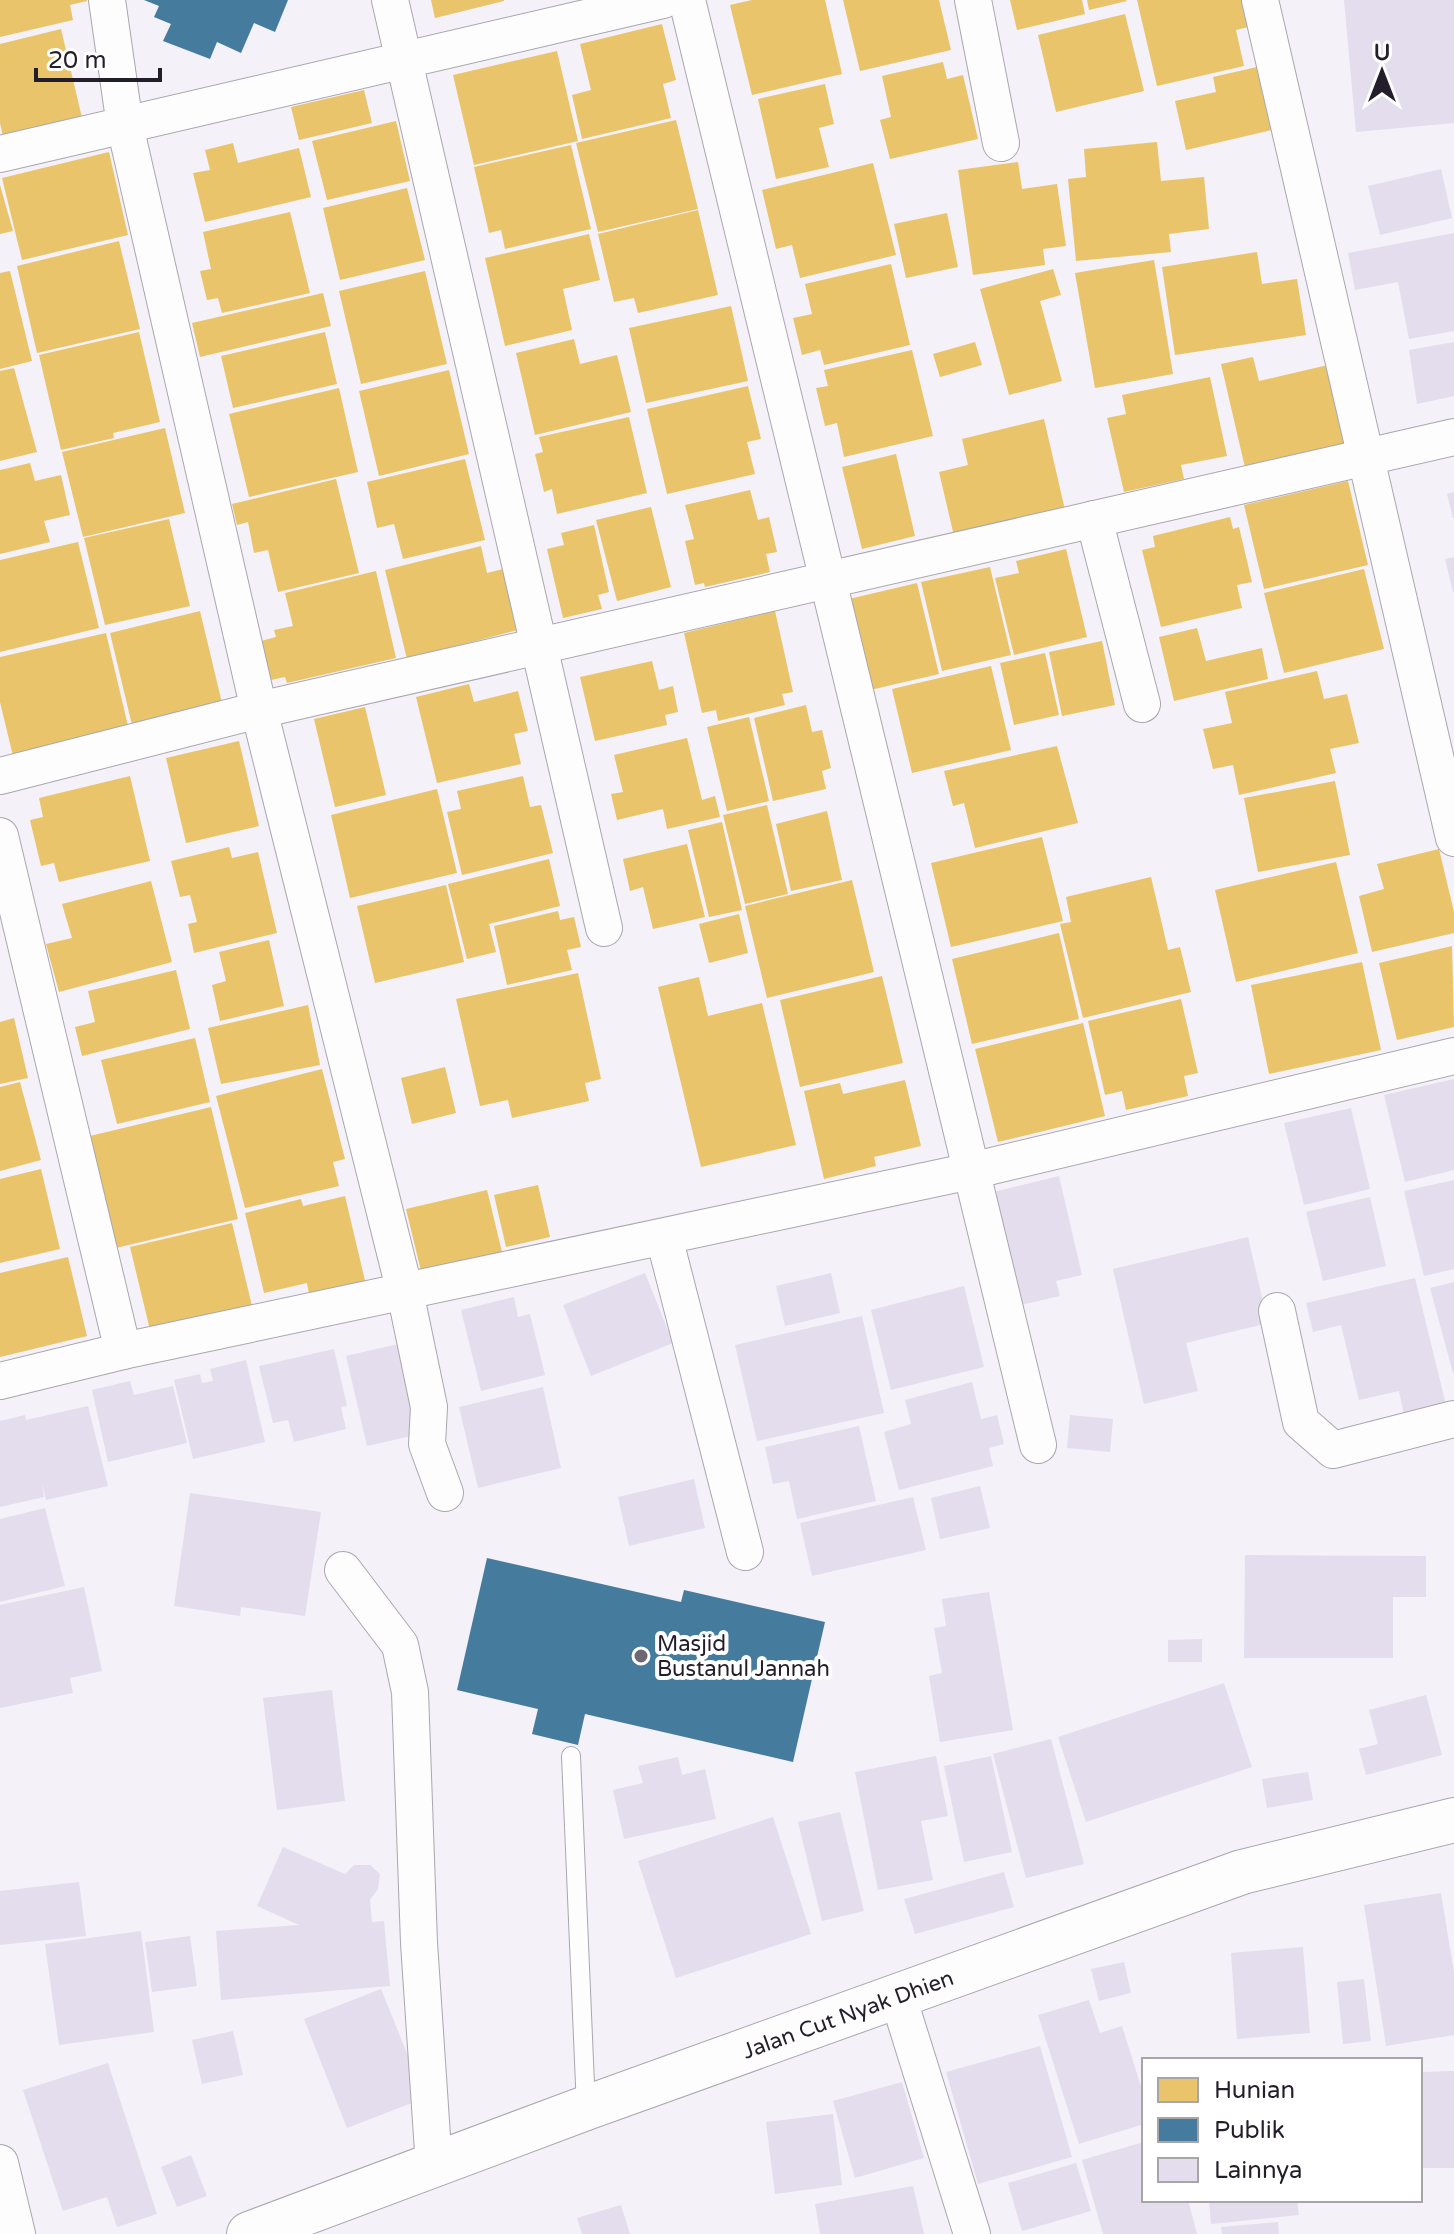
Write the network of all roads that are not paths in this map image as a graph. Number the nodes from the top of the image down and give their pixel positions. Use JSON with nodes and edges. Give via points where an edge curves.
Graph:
{"nodes":[{"id":1,"x":107,"y":0,"type":"edge"},
{"id":2,"x":390,"y":0,"type":"edge"},
{"id":3,"x":663,"y":0,"type":"edge"},
{"id":4,"x":687,"y":0,"type":"edge"},
{"id":5,"x":973,"y":0,"type":"edge"},
{"id":6,"x":1260,"y":0,"type":"edge"},
{"id":7,"x":405,"y":61,"type":"junction"},
{"id":8,"x":125,"y":126,"type":"junction"},
{"id":9,"x":1001,"y":143,"type":"dead end"},
{"id":10,"x":0,"y":154,"type":"edge"},
{"id":11,"x":1454,"y":437,"type":"edge"},
{"id":12,"x":1364,"y":458,"type":"junction"},
{"id":13,"x":1094,"y":519,"type":"junction"},
{"id":14,"x":829,"y":580,"type":"junction"},
{"id":15,"x":538,"y":646,"type":"junction"},
{"id":16,"x":1142,"y":704,"type":"dead end"},
{"id":17,"x":259,"y":710,"type":"junction"},
{"id":18,"x":0,"y":776,"type":"edge"},
{"id":19,"x":0,"y":836,"type":"edge"},
{"id":20,"x":1454,"y":838,"type":"edge"},
{"id":21,"x":604,"y":928,"type":"dead end"},
{"id":22,"x":1454,"y":1056,"type":"edge"},
{"id":23,"x":971,"y":1171,"type":"junction"},
{"id":24,"x":664,"y":1237,"type":"junction"},
{"id":25,"x":405,"y":1292,"type":"junction"},
{"id":26,"x":1277,"y":1311,"type":"dead end"},
{"id":27,"x":123,"y":1351,"type":"junction"},
{"id":28,"x":0,"y":1381,"type":"edge"},
{"id":29,"x":1454,"y":1419,"type":"edge"},
{"id":30,"x":1038,"y":1445,"type":"dead end"},
{"id":31,"x":445,"y":1493,"type":"dead end"},
{"id":32,"x":745,"y":1552,"type":"dead end"},
{"id":33,"x":343,"y":1570,"type":"dead end"},
{"id":34,"x":571,"y":1756,"type":"dead end"},
{"id":35,"x":1454,"y":1820,"type":"edge"},
{"id":36,"x":898,"y":1997,"type":"junction"},
{"id":37,"x":586,"y":2108,"type":"junction"},
{"id":38,"x":0,"y":2163,"type":"edge"},
{"id":39,"x":434,"y":2166,"type":"junction"},
{"id":40,"x":17,"y":2234,"type":"edge"},
{"id":41,"x":249,"y":2234,"type":"edge"},
{"id":42,"x":972,"y":2234,"type":"edge"}],
"edges":[{"from":1,"to":8,"type":"street"},
{"from":2,"to":7,"type":"street"},
{"from":3,"to":7,"type":"street"},
{"from":4,"to":14,"type":"street"},
{"from":5,"to":9,"type":"street"},
{"from":6,"to":12,"type":"street"},
{"from":7,"to":8,"type":"street"},
{"from":7,"to":15,"type":"street"},
{"from":8,"to":10,"type":"street"},
{"from":8,"to":17,"type":"street"},
{"from":11,"to":12,"type":"street"},
{"from":12,"to":13,"type":"street"},
{"from":12,"to":20,"type":"street"},
{"from":13,"to":14,"type":"street"},
{"from":13,"to":16,"type":"street"},
{"from":14,"to":15,"type":"street"},
{"from":14,"to":23,"type":"street"},
{"from":15,"to":17,"type":"street"},
{"from":15,"to":21,"type":"street"},
{"from":17,"to":18,"type":"street"},
{"from":17,"to":25,"type":"street"},
{"from":19,"to":27,"type":"street"},
{"from":22,"to":23,"type":"street"},
{"from":23,"to":24,"type":"street"},
{"from":23,"to":30,"type":"street"},
{"from":24,"to":25,"type":"street"},
{"from":24,"to":32,"type":"street"},
{"from":25,"to":27,"type":"street"},
{"from":25,"to":31,"type":"street","via":[[429,1407],[427,1444]]},
{"from":26,"to":29,"type":"street","via":[[1301,1422],[1333,1450]]},
{"from":27,"to":28,"type":"street"},
{"from":33,"to":39,"type":"street","via":[[400,1645],[410,1692]]},
{"from":34,"to":37,"type":"lane"},
{"from":35,"to":36,"type":"highway","name":"Jalan Cut Nyak Dhien","via":[[1242,1872]]},
{"from":36,"to":37,"type":"highway","name":"Jalan Cut Nyak Dhien"},
{"from":36,"to":42,"type":"street"},
{"from":37,"to":39,"type":"highway","name":"Jalan Cut Nyak Dhien"},
{"from":38,"to":40,"type":"street"},
{"from":39,"to":41,"type":"highway","name":"Jalan Cut Nyak Dhien"}]}
